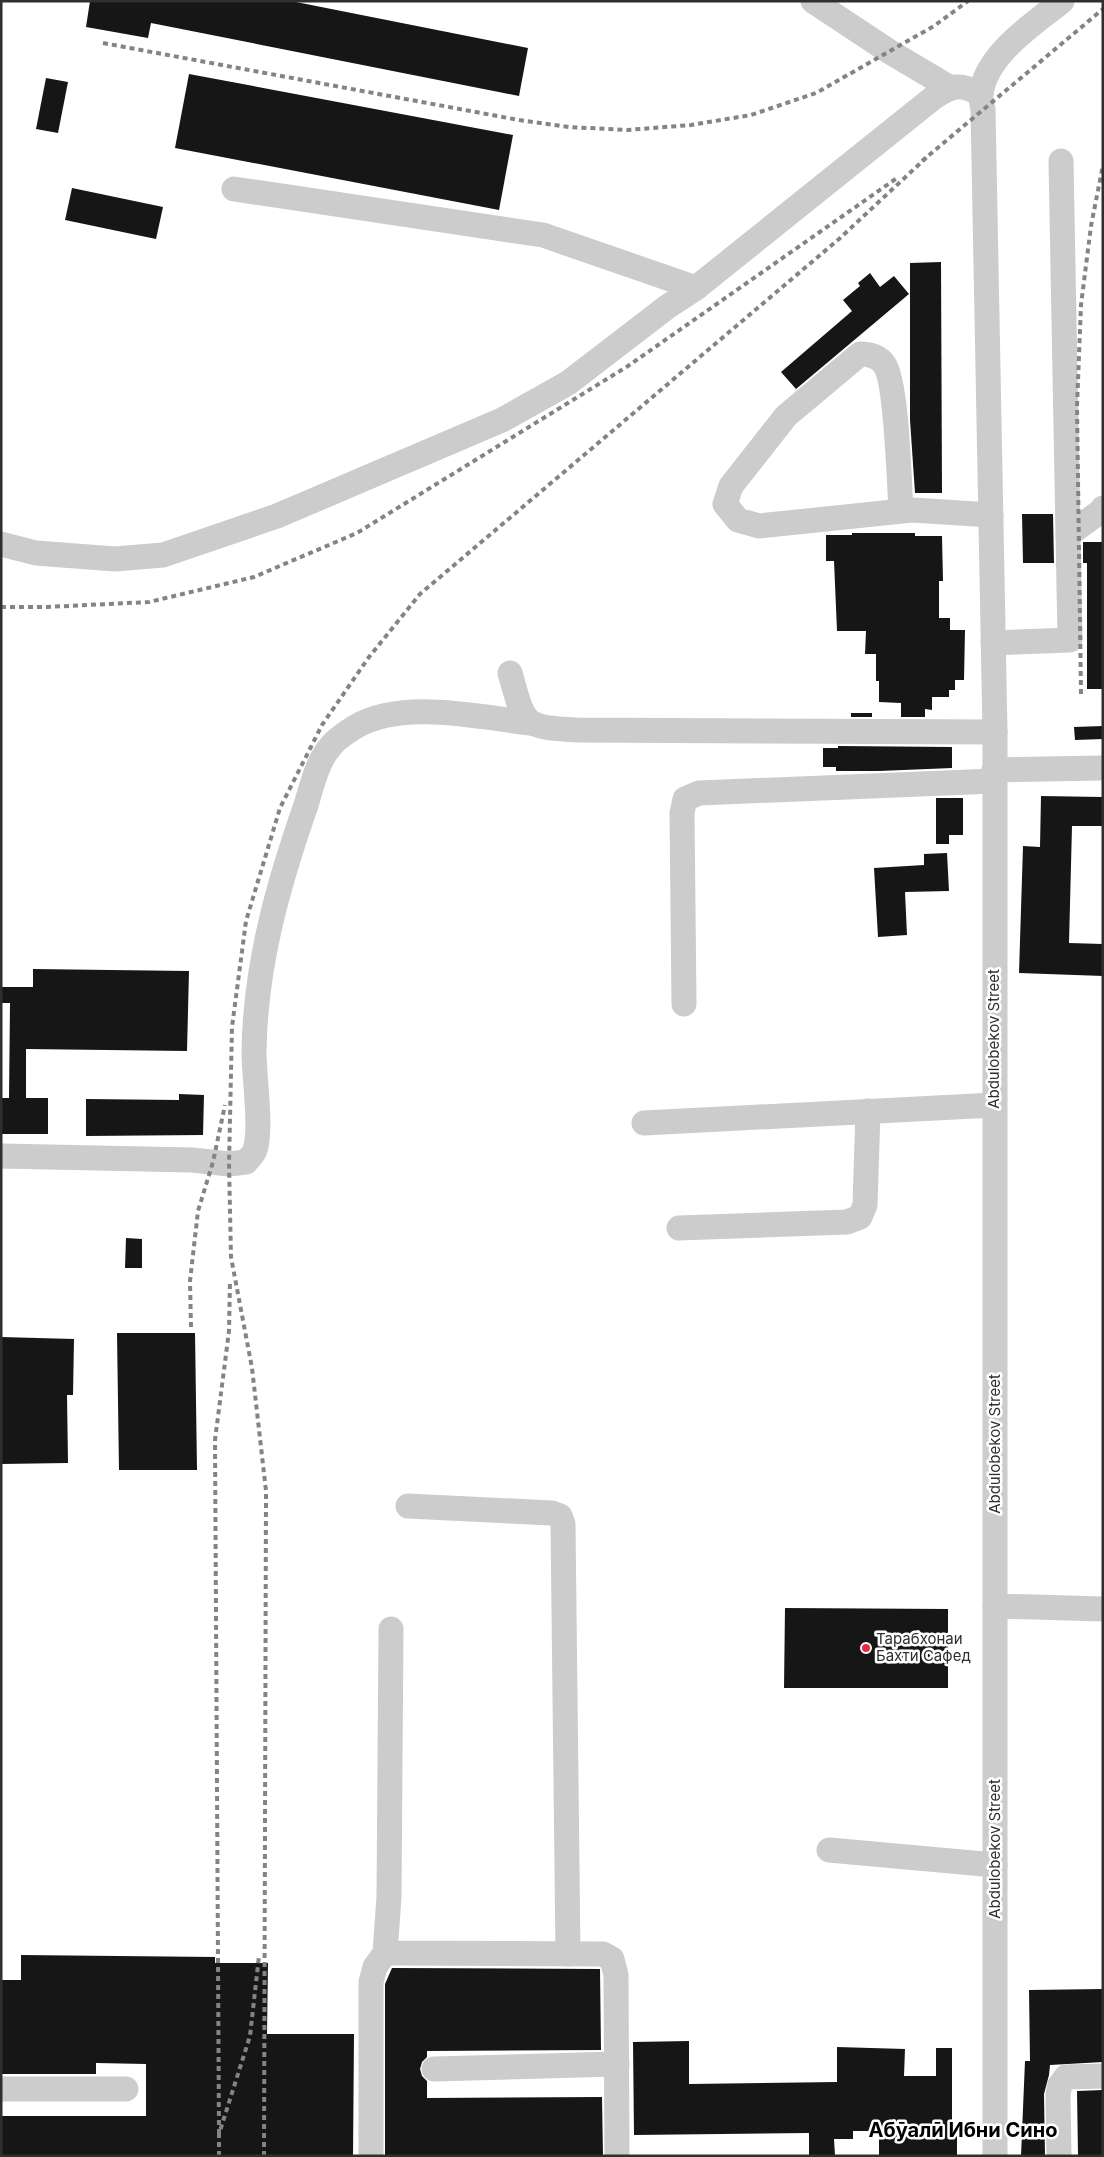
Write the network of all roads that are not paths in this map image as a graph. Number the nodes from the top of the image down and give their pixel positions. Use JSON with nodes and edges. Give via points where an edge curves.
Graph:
{"nodes":[{"id":1,"x":813,"y":1,"type":"edge"},
{"id":2,"x":1062,"y":1,"type":"edge"},
{"id":3,"x":949,"y":87,"type":"junction"},
{"id":4,"x":981,"y":94,"type":"junction"},
{"id":5,"x":1060,"y":161,"type":"dead end"},
{"id":6,"x":234,"y":189,"type":"dead end"},
{"id":7,"x":696,"y":288,"type":"junction"},
{"id":8,"x":1103,"y":508,"type":"edge"},
{"id":9,"x":901,"y":510,"type":"junction"},
{"id":10,"x":990,"y":515,"type":"junction"},
{"id":11,"x":1068,"y":535,"type":"junction"},
{"id":12,"x":1,"y":544,"type":"edge"},
{"id":13,"x":993,"y":643,"type":"junction"},
{"id":14,"x":510,"y":673,"type":"dead end"},
{"id":15,"x":530,"y":723,"type":"junction"},
{"id":16,"x":995,"y":732,"type":"junction"},
{"id":17,"x":1103,"y":768,"type":"edge"},
{"id":18,"x":994,"y":775,"type":"junction"},
{"id":19,"x":684,"y":1004,"type":"dead end"},
{"id":20,"x":994,"y":1105,"type":"junction"},
{"id":21,"x":868,"y":1112,"type":"junction"},
{"id":22,"x":644,"y":1123,"type":"dead end"},
{"id":23,"x":1,"y":1156,"type":"edge"},
{"id":24,"x":679,"y":1228,"type":"dead end"},
{"id":25,"x":408,"y":1506,"type":"dead end"},
{"id":26,"x":995,"y":1606,"type":"junction"},
{"id":27,"x":1103,"y":1609,"type":"edge"},
{"id":28,"x":391,"y":1629,"type":"dead end"},
{"id":29,"x":829,"y":1850,"type":"dead end"},
{"id":30,"x":995,"y":1865,"type":"junction"},
{"id":31,"x":385,"y":1954,"type":"junction"},
{"id":32,"x":568,"y":1954,"type":"junction"},
{"id":33,"x":617,"y":2064,"type":"junction"},
{"id":34,"x":434,"y":2069,"type":"dead end"},
{"id":35,"x":1103,"y":2076,"type":"edge"},
{"id":36,"x":1,"y":2089,"type":"edge"},
{"id":37,"x":126,"y":2089,"type":"dead end"},
{"id":38,"x":371,"y":2156,"type":"edge"},
{"id":39,"x":617,"y":2156,"type":"edge"},
{"id":40,"x":995,"y":2156,"type":"edge"},
{"id":41,"x":1059,"y":2156,"type":"edge"}],
"edges":[{"from":1,"to":3,"type":"street"},
{"from":2,"to":4,"type":"street","via":[[997,56]]},
{"from":3,"to":4,"type":"street","via":[[968,87]]},
{"from":3,"to":7,"type":"street"},
{"from":4,"to":10,"type":"street","name":"Abdulobekov Street"},
{"from":5,"to":11,"type":"street"},
{"from":6,"to":7,"type":"street","via":[[543,235]]},
{"from":7,"to":12,"type":"street","via":[[568,383],[502,420],[277,516],[163,555],[115,559],[36,553]]},
{"from":8,"to":11,"type":"street"},
{"from":9,"to":9,"type":"street","via":[[760,526],[738,520],[725,504],[731,486],[786,416],[860,354],[871,354],[884,364],[892,384]]},
{"from":9,"to":10,"type":"street"},
{"from":10,"to":13,"type":"street","name":"Abdulobekov Street"},
{"from":11,"to":13,"type":"street","via":[[1070,640]]},
{"from":13,"to":16,"type":"street","name":"Abdulobekov Street"},
{"from":14,"to":15,"type":"street","via":[[523,714]]},
{"from":15,"to":16,"type":"street","via":[[542,728],[577,730]]},
{"from":15,"to":23,"type":"street","via":[[438,713],[407,713],[383,716],[355,727],[331,746],[315,777],[286,860],[272,914],[257,992],[254,1052],[257,1137],[255,1151],[246,1162]]},
{"from":16,"to":18,"type":"street","name":"Abdulobekov Street"},
{"from":17,"to":18,"type":"street"},
{"from":18,"to":19,"type":"street","via":[[698,793],[684,798]]},
{"from":18,"to":20,"type":"street","name":"Abdulobekov Street"},
{"from":20,"to":21,"type":"street"},
{"from":20,"to":26,"type":"street","name":"Abdulobekov Street"},
{"from":21,"to":22,"type":"street"},
{"from":21,"to":24,"type":"street","via":[[865,1205],[860,1217],[847,1222]]},
{"from":25,"to":32,"type":"street","via":[[552,1513],[560,1516],[563,1524]]},
{"from":26,"to":27,"type":"street"},
{"from":26,"to":30,"type":"street","name":"Abdulobekov Street"},
{"from":28,"to":31,"type":"street","via":[[389,1897]]},
{"from":29,"to":30,"type":"street"},
{"from":30,"to":40,"type":"street","name":"Abdulobekov Street"},
{"from":31,"to":32,"type":"street"},
{"from":31,"to":38,"type":"street","via":[[375,1967],[371,1982]]},
{"from":32,"to":33,"type":"street","via":[[603,1954],[612,1959],[616,1976]]},
{"from":33,"to":34,"type":"street"},
{"from":33,"to":39,"type":"street"},
{"from":35,"to":41,"type":"street","via":[[1066,2077],[1060,2085]]},
{"from":36,"to":37,"type":"street"}]}
